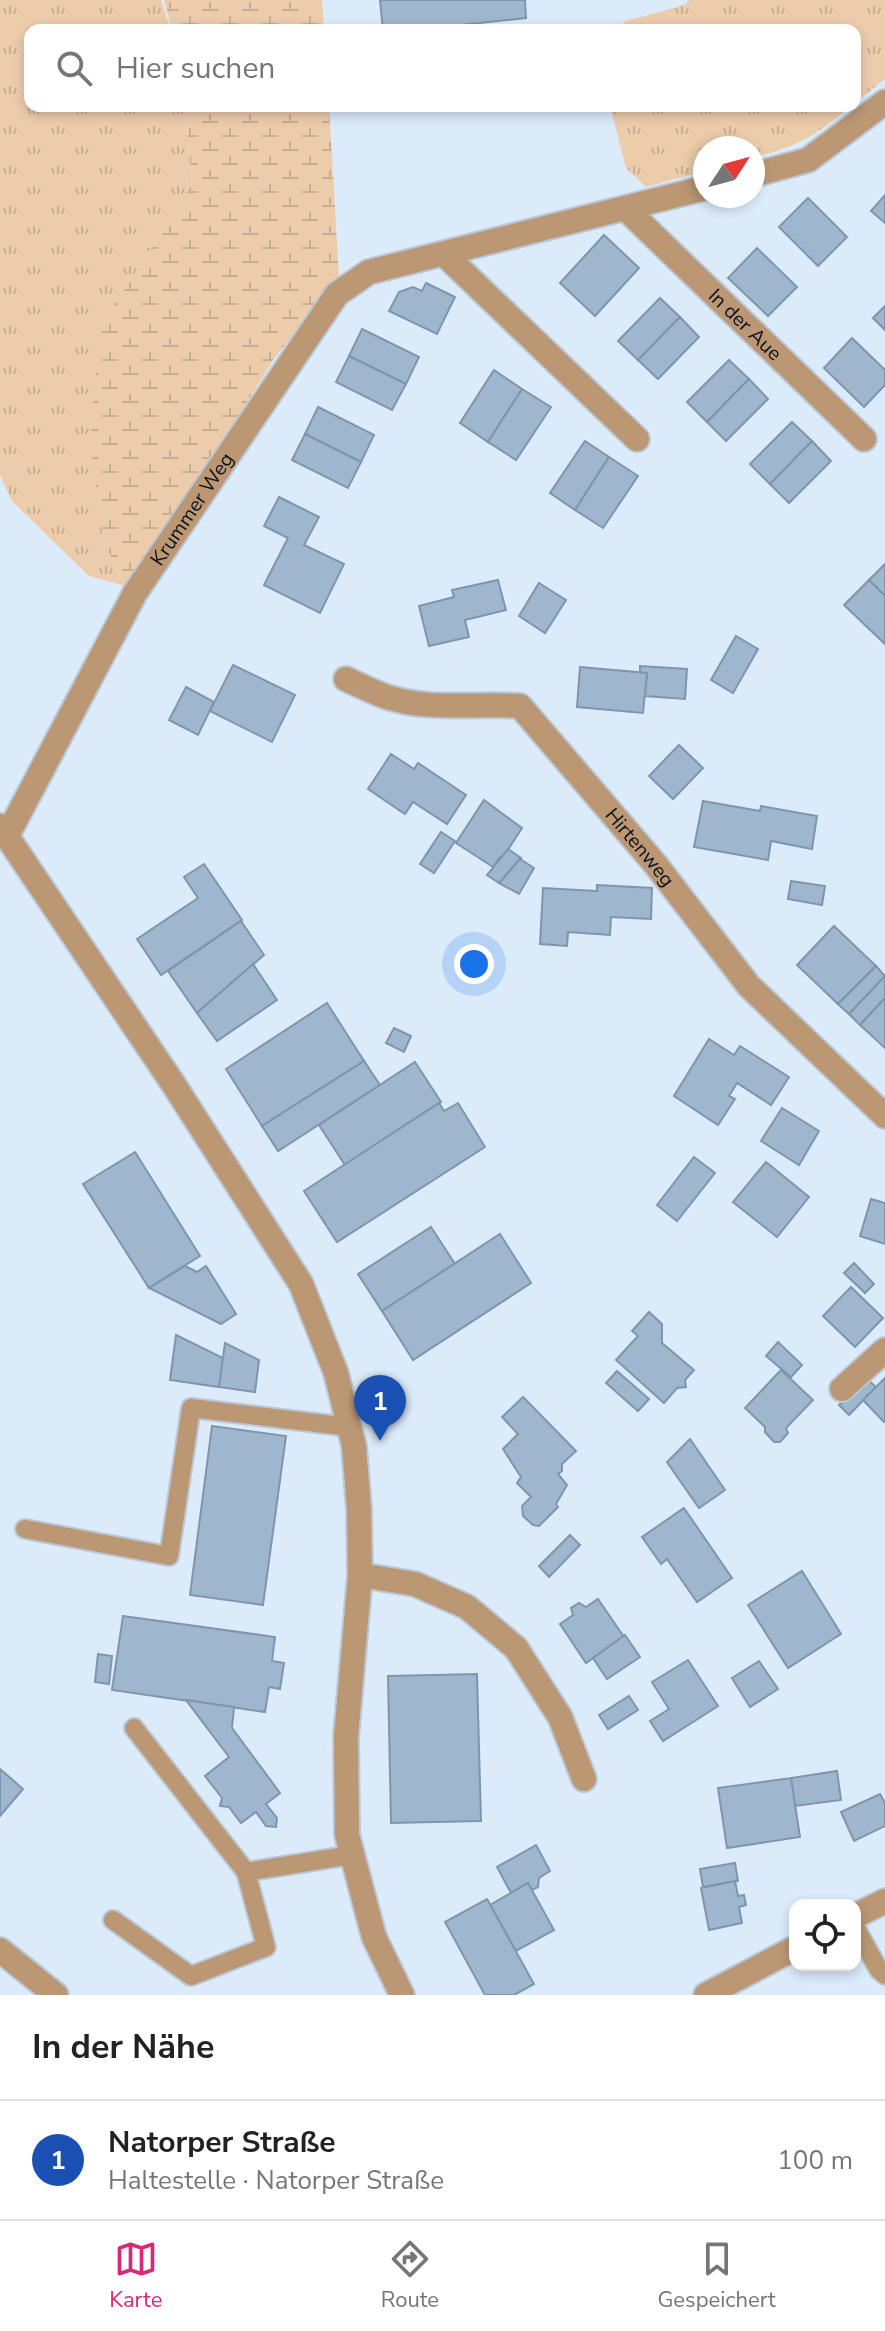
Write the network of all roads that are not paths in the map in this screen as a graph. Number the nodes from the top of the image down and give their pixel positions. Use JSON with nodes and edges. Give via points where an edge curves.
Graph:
{"nodes":[{"id":1,"x":885,"y":102,"type":"edge"},
{"id":2,"x":765,"y":172,"type":"edge"},
{"id":3,"x":693,"y":191,"type":"edge"},
{"id":4,"x":626,"y":209,"type":"junction"},
{"id":5,"x":444,"y":254,"type":"junction"},
{"id":6,"x":637,"y":439,"type":"dead end"},
{"id":7,"x":864,"y":439,"type":"dead end"},
{"id":8,"x":346,"y":679,"type":"dead end"},
{"id":9,"x":3,"y":831,"type":"edge"},
{"id":10,"x":885,"y":1116,"type":"edge"},
{"id":11,"x":885,"y":1350,"type":"edge"},
{"id":12,"x":842,"y":1389,"type":"dead end"},
{"id":13,"x":350,"y":1427,"type":"junction"},
{"id":14,"x":25,"y":1529,"type":"dead end"},
{"id":15,"x":360,"y":1575,"type":"junction"},
{"id":16,"x":134,"y":1728,"type":"dead end"},
{"id":17,"x":584,"y":1779,"type":"dead end"},
{"id":18,"x":352,"y":1855,"type":"junction"},
{"id":19,"x":246,"y":1872,"type":"junction"},
{"id":20,"x":885,"y":1901,"type":"edge"},
{"id":21,"x":861,"y":1913,"type":"edge"},
{"id":22,"x":113,"y":1920,"type":"dead end"},
{"id":23,"x":861,"y":1938,"type":"edge"},
{"id":24,"x":0,"y":1950,"type":"edge"},
{"id":25,"x":789,"y":1951,"type":"edge"},
{"id":26,"x":885,"y":1975,"type":"edge"},
{"id":27,"x":56,"y":1995,"type":"edge"},
{"id":28,"x":402,"y":1995,"type":"edge"},
{"id":29,"x":706,"y":1995,"type":"edge"}],
"edges":[{"from":1,"to":2,"type":"street","via":[[808,160]]},
{"from":3,"to":4,"type":"street","name":"Krummer Weg"},
{"from":4,"to":5,"type":"street","name":"Krummer Weg"},
{"from":4,"to":7,"type":"street","name":"In der Aue"},
{"from":5,"to":6,"type":"street"},
{"from":5,"to":9,"type":"street","name":"Krummer Weg","via":[[369,272],[337,294],[135,593]]},
{"from":8,"to":10,"type":"street","name":"Hirtenweg","via":[[388,698],[447,706],[520,706],[656,865],[749,986]]},
{"from":9,"to":13,"type":"street","via":[[301,1284],[336,1373]]},
{"from":11,"to":12,"type":"street"},
{"from":13,"to":14,"type":"lane","via":[[191,1408],[169,1556]]},
{"from":13,"to":15,"type":"street"},
{"from":15,"to":17,"type":"street","via":[[415,1584],[467,1607],[516,1648],[560,1717]]},
{"from":15,"to":18,"type":"street","via":[[346,1737]]},
{"from":16,"to":19,"type":"lane"},
{"from":18,"to":19,"type":"lane"},
{"from":18,"to":28,"type":"street","via":[[374,1937]]},
{"from":19,"to":22,"type":"lane","via":[[266,1947],[191,1976]]},
{"from":20,"to":21,"type":"street"},
{"from":23,"to":26,"type":"lane"},
{"from":24,"to":27,"type":"street"},
{"from":25,"to":29,"type":"street"}]}
